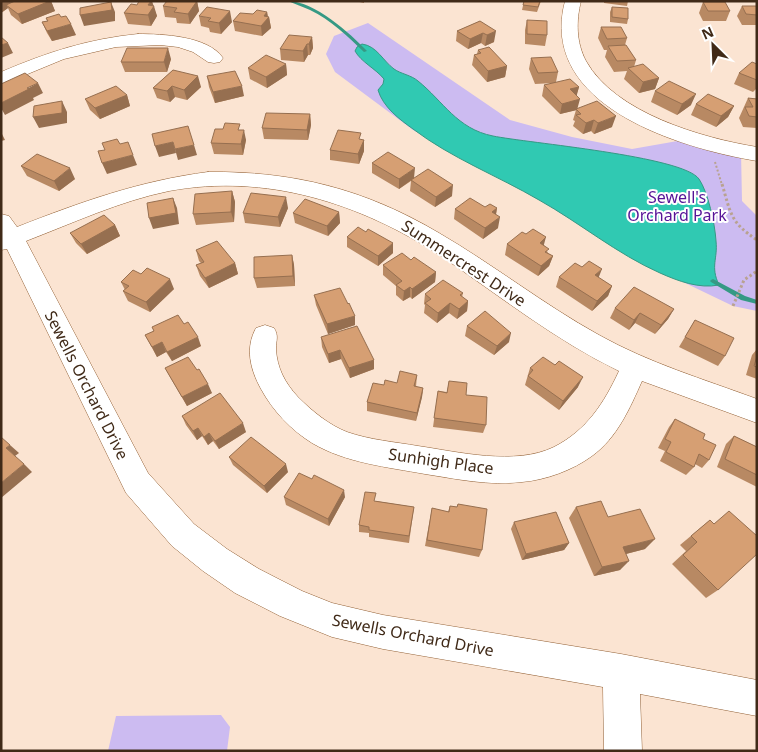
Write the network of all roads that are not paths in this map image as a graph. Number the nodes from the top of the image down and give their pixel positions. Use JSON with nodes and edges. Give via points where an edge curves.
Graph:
{"nodes":[{"id":1,"x":572,"y":1,"type":"edge"},
{"id":2,"x":214,"y":58,"type":"dead end"},
{"id":3,"x":1,"y":79,"type":"edge"},
{"id":4,"x":757,"y":154,"type":"edge"},
{"id":5,"x":5,"y":234,"type":"edge"},
{"id":6,"x":265,"y":335,"type":"dead end"},
{"id":7,"x":635,"y":366,"type":"junction"},
{"id":8,"x":757,"y":411,"type":"edge"},
{"id":9,"x":621,"y":672,"type":"junction"},
{"id":10,"x":757,"y":698,"type":"edge"},
{"id":11,"x":623,"y":751,"type":"edge"}],
"edges":[{"from":1,"to":4,"type":"street","via":[[569,36],[574,55],[592,82],[623,108],[666,130],[712,146]]},
{"from":2,"to":3,"type":"street","via":[[185,44],[123,41],[59,55]]},
{"from":5,"to":7,"type":"street","name":"Summercrest Drive","via":[[156,187],[220,179],[309,186],[371,207],[403,223],[542,314]]},
{"from":5,"to":9,"type":"street","name":"Sewells Orchard Drive","via":[[136,483],[182,535],[215,560],[247,581],[332,620],[383,632]]},
{"from":6,"to":7,"type":"street","name":"Sunhigh Place","via":[[262,351],[269,376],[278,392],[309,425],[334,440],[365,450],[485,470],[539,466],[582,446],[614,411]]},
{"from":7,"to":8,"type":"street","name":"Summercrest Drive"},
{"from":9,"to":10,"type":"street","name":"Sewells Orchard Drive"},
{"from":9,"to":11,"type":"street"}]}
